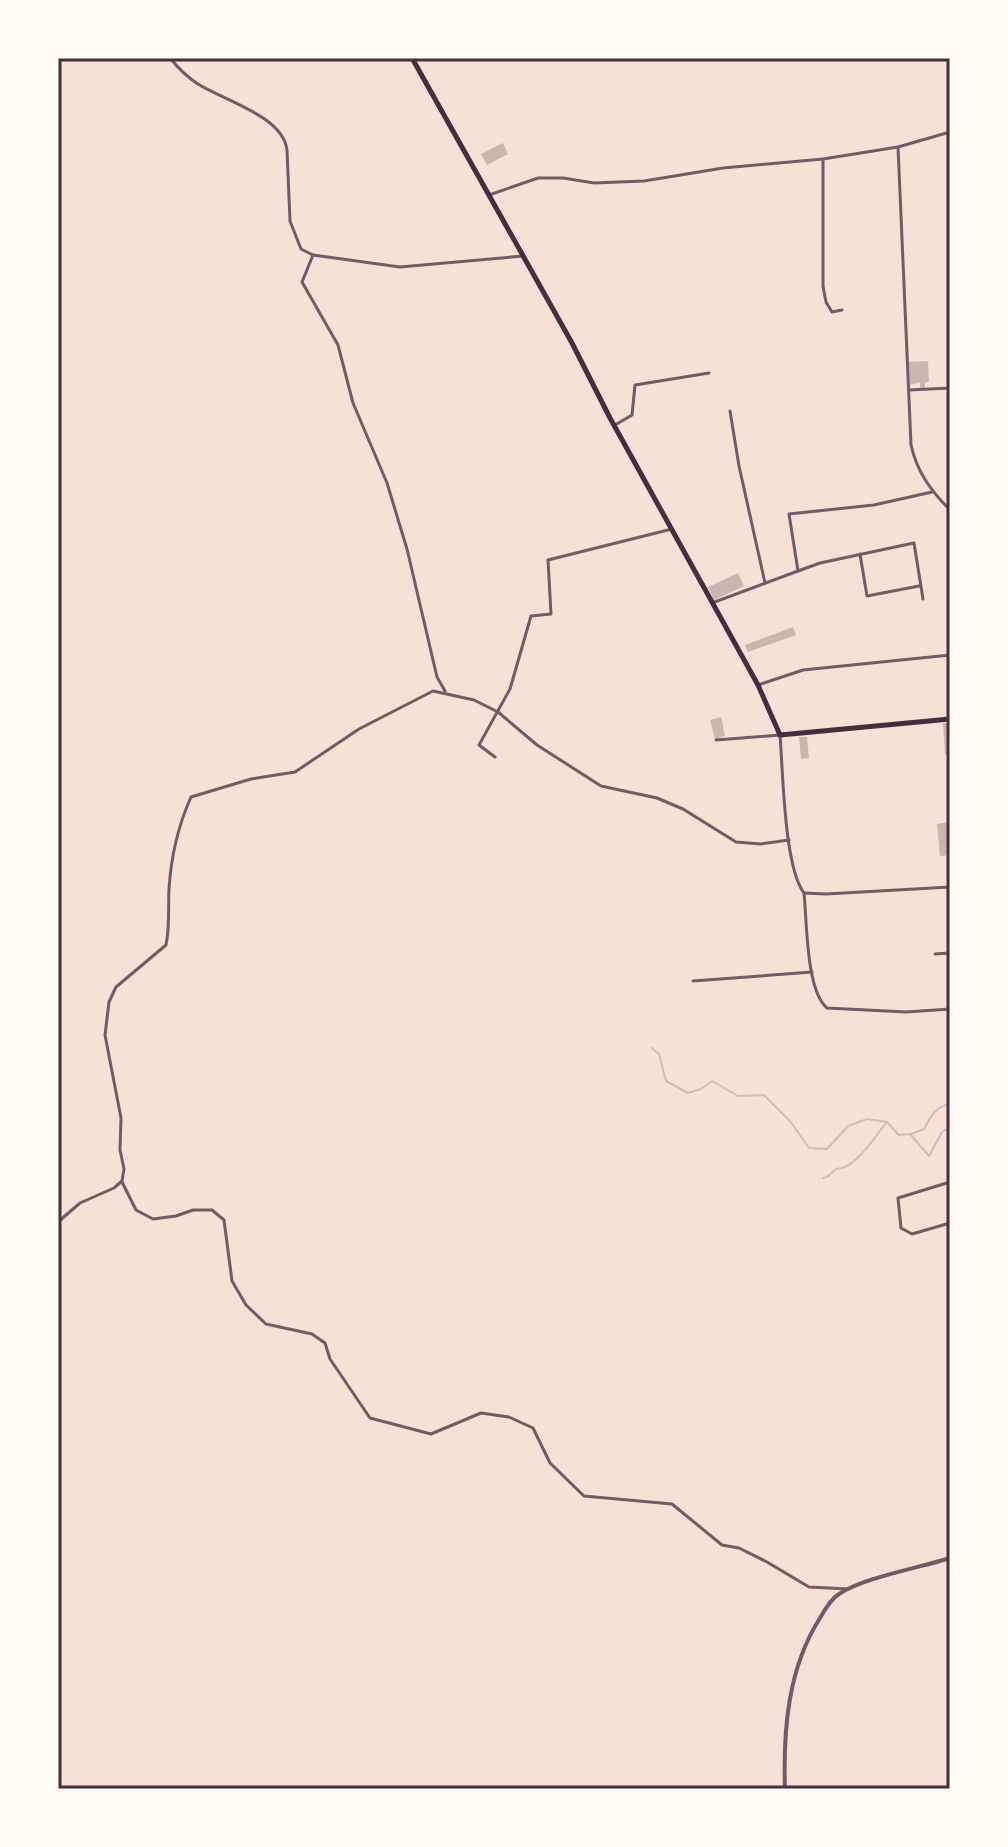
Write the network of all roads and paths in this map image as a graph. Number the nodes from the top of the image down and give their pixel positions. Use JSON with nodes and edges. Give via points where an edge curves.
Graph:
{"nodes":[{"id":1,"x":170,"y":58,"type":"edge"},
{"id":2,"x":412,"y":58,"type":"edge"},
{"id":3,"x":950,"y":132,"type":"edge"},
{"id":4,"x":898,"y":147,"type":"junction"},
{"id":5,"x":823,"y":159,"type":"junction"},
{"id":6,"x":489,"y":195,"type":"junction"},
{"id":7,"x":313,"y":255,"type":"junction"},
{"id":8,"x":523,"y":256,"type":"junction"},
{"id":9,"x":842,"y":310,"type":"dead end"},
{"id":10,"x":709,"y":373,"type":"dead end"},
{"id":11,"x":950,"y":388,"type":"edge"},
{"id":12,"x":909,"y":390,"type":"junction"},
{"id":13,"x":730,"y":411,"type":"dead end"},
{"id":14,"x":615,"y":425,"type":"junction"},
{"id":15,"x":932,"y":492,"type":"junction"},
{"id":16,"x":950,"y":510,"type":"edge"},
{"id":17,"x":672,"y":529,"type":"junction"},
{"id":18,"x":860,"y":554,"type":"junction"},
{"id":19,"x":798,"y":571,"type":"junction"},
{"id":20,"x":765,"y":583,"type":"junction"},
{"id":21,"x":921,"y":586,"type":"junction"},
{"id":22,"x":923,"y":599,"type":"dead end"},
{"id":23,"x":712,"y":603,"type":"junction"},
{"id":24,"x":950,"y":655,"type":"edge"},
{"id":25,"x":758,"y":685,"type":"junction"},
{"id":26,"x":446,"y":693,"type":"junction"},
{"id":27,"x":498,"y":712,"type":"junction"},
{"id":28,"x":950,"y":719,"type":"edge"},
{"id":29,"x":780,"y":735,"type":"junction"},
{"id":30,"x":716,"y":740,"type":"dead end"},
{"id":31,"x":495,"y":757,"type":"dead end"},
{"id":32,"x":789,"y":840,"type":"junction"},
{"id":33,"x":950,"y":887,"type":"edge"},
{"id":34,"x":804,"y":893,"type":"junction"},
{"id":35,"x":950,"y":953,"type":"edge"},
{"id":36,"x":935,"y":954,"type":"dead end"},
{"id":37,"x":812,"y":972,"type":"junction"},
{"id":38,"x":693,"y":981,"type":"dead end"},
{"id":39,"x":950,"y":1009,"type":"edge"},
{"id":40,"x":122,"y":1181,"type":"junction"},
{"id":41,"x":950,"y":1182,"type":"edge"},
{"id":42,"x":58,"y":1222,"type":"edge"},
{"id":43,"x":950,"y":1223,"type":"edge"},
{"id":44,"x":950,"y":1558,"type":"edge"},
{"id":45,"x":852,"y":1589,"type":"junction"},
{"id":46,"x":785,"y":1789,"type":"edge"}],
"edges":[{"from":1,"to":7,"type":"street","via":[[197,83],[281,133],[286,140],[290,221],[301,249]]},
{"from":2,"to":6,"type":"main road"},
{"from":3,"to":4,"type":"street"},
{"from":4,"to":5,"type":"street"},
{"from":4,"to":12,"type":"street"},
{"from":5,"to":6,"type":"street","via":[[644,181],[594,183],[549,177]]},
{"from":5,"to":9,"type":"street","via":[[823,286],[832,312]]},
{"from":6,"to":8,"type":"main road"},
{"from":7,"to":8,"type":"street","via":[[400,267]]},
{"from":7,"to":26,"type":"street","via":[[302,282],[338,345],[353,403],[387,483],[437,677]]},
{"from":8,"to":14,"type":"main road"},
{"from":10,"to":14,"type":"street","via":[[635,385],[632,415]]},
{"from":11,"to":12,"type":"street"},
{"from":12,"to":15,"type":"street","via":[[913,453]]},
{"from":13,"to":20,"type":"street"},
{"from":14,"to":17,"type":"main road"},
{"from":15,"to":16,"type":"street"},
{"from":15,"to":19,"type":"street","via":[[874,505],[789,514]]},
{"from":17,"to":23,"type":"main road"},
{"from":17,"to":27,"type":"street","via":[[548,560],[551,614],[531,616]]},
{"from":18,"to":19,"type":"street"},
{"from":18,"to":21,"type":"street","via":[[867,596]]},
{"from":18,"to":21,"type":"street","via":[[914,543]]},
{"from":19,"to":20,"type":"street"},
{"from":20,"to":23,"type":"street"},
{"from":21,"to":22,"type":"street"},
{"from":23,"to":25,"type":"main road"},
{"from":24,"to":25,"type":"street","via":[[803,670]]},
{"from":25,"to":29,"type":"main road"},
{"from":26,"to":27,"type":"street"},
{"from":26,"to":40,"type":"street","via":[[433,691],[400,706],[295,772],[191,797],[177,831],[166,945],[116,987],[109,1002],[105,1035],[121,1118]]},
{"from":27,"to":31,"type":"street","via":[[479,745]]},
{"from":27,"to":32,"type":"street","via":[[537,745],[601,786],[657,798],[736,842]]},
{"from":28,"to":29,"type":"main road"},
{"from":29,"to":30,"type":"street"},
{"from":29,"to":32,"type":"street"},
{"from":32,"to":34,"type":"street"},
{"from":33,"to":34,"type":"street"},
{"from":34,"to":37,"type":"street"},
{"from":35,"to":36,"type":"street"},
{"from":37,"to":38,"type":"street"},
{"from":37,"to":39,"type":"street","via":[[817,997],[827,1008]]},
{"from":40,"to":42,"type":"street","via":[[80,1203]]},
{"from":40,"to":45,"type":"street","via":[[136,1210],[153,1219],[212,1210],[224,1220],[232,1281],[246,1305],[266,1324],[312,1334],[325,1343],[370,1418],[431,1434],[481,1413],[509,1417],[533,1428],[550,1463],[584,1496],[672,1504],[722,1545],[739,1548],[809,1587]]},
{"from":41,"to":43,"type":"street","via":[[898,1198],[897,1206],[901,1228],[912,1234]]},
{"from":44,"to":45,"type":"street"},
{"from":45,"to":46,"type":"street","via":[[829,1605],[803,1650],[792,1685]]}]}
